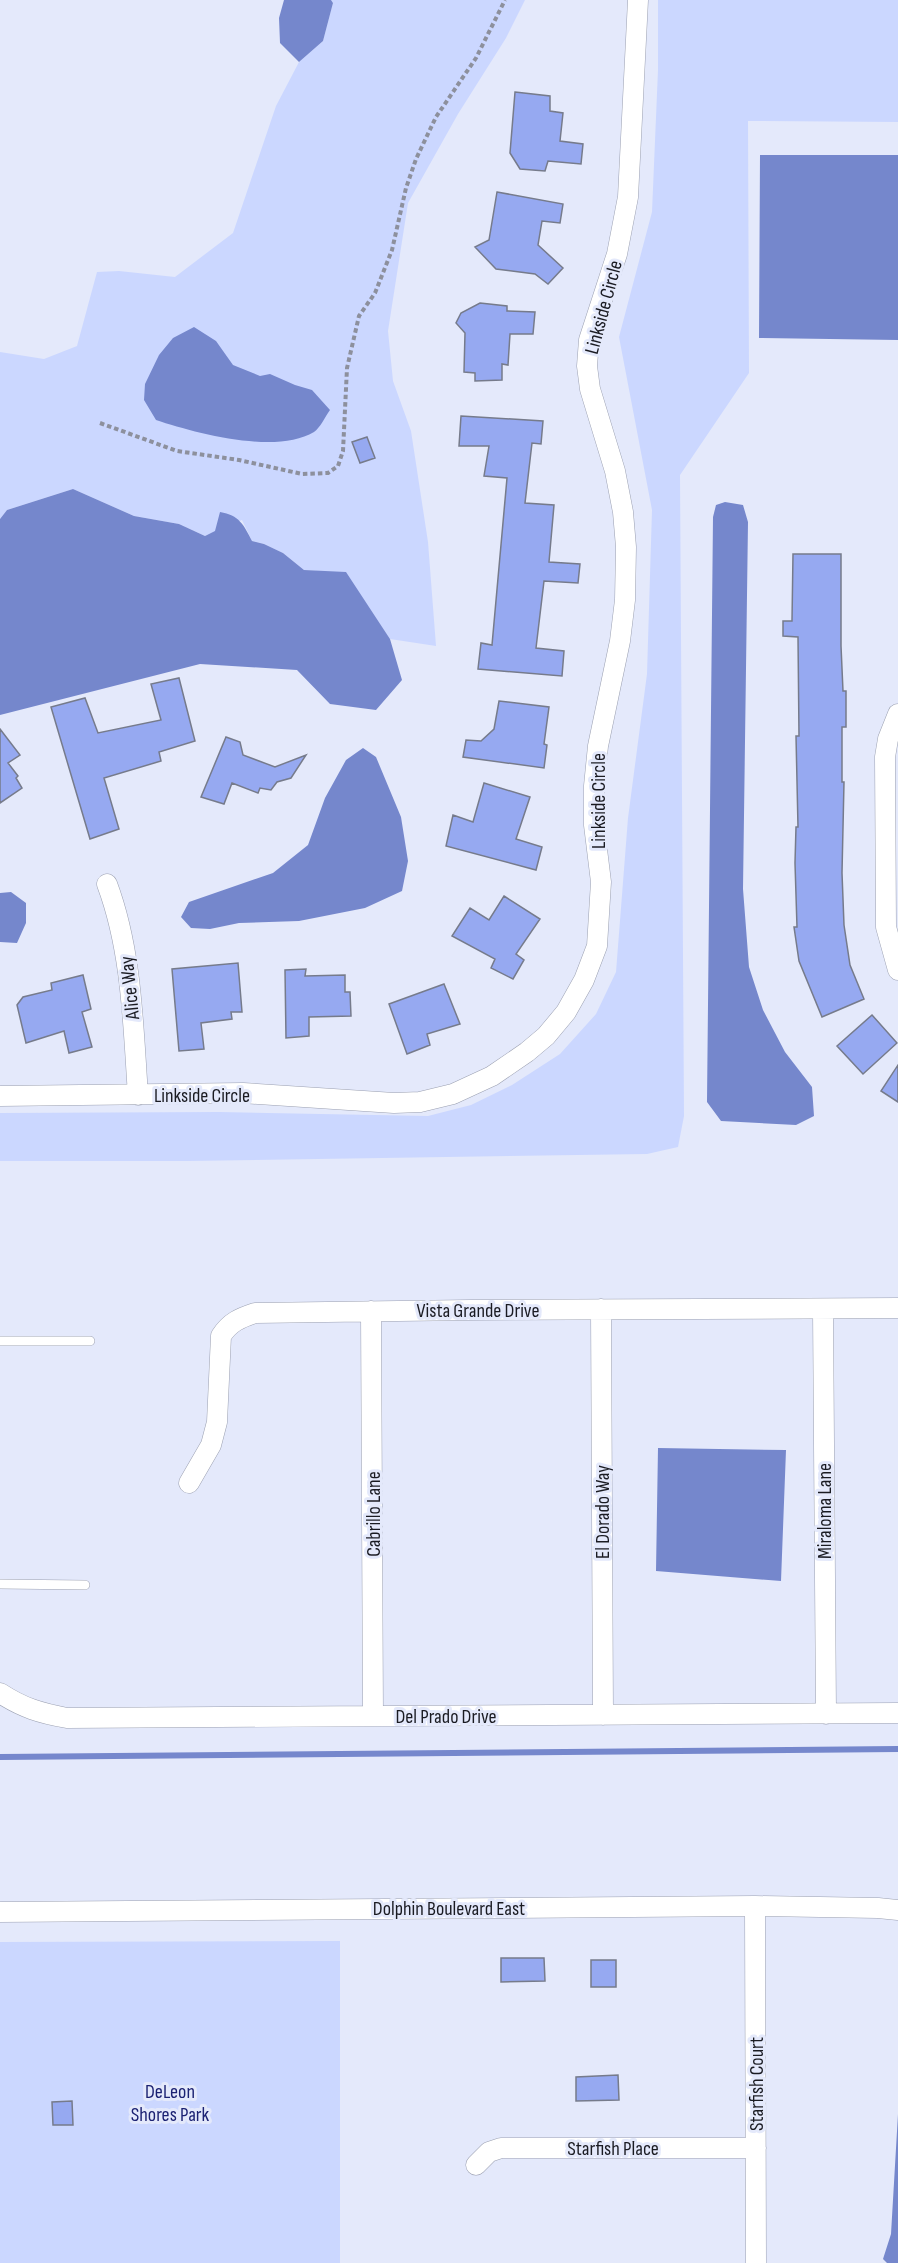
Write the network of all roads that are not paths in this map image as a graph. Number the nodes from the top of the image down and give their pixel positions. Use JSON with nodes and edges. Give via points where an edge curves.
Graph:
{"nodes":[{"id":1,"x":638,"y":0,"type":"edge"},
{"id":2,"x":898,"y":714,"type":"edge"},
{"id":3,"x":107,"y":884,"type":"dead end"},
{"id":4,"x":898,"y":970,"type":"edge"},
{"id":5,"x":138,"y":1095,"type":"junction"},
{"id":6,"x":0,"y":1096,"type":"edge"},
{"id":7,"x":898,"y":1308,"type":"edge"},
{"id":8,"x":824,"y":1309,"type":"junction"},
{"id":9,"x":601,"y":1310,"type":"junction"},
{"id":10,"x":371,"y":1311,"type":"junction"},
{"id":11,"x":0,"y":1341,"type":"edge"},
{"id":12,"x":90,"y":1341,"type":"dead end"},
{"id":13,"x":189,"y":1483,"type":"dead end"},
{"id":14,"x":0,"y":1584,"type":"edge"},
{"id":15,"x":85,"y":1585,"type":"dead end"},
{"id":16,"x":0,"y":1693,"type":"edge"},
{"id":17,"x":898,"y":1713,"type":"edge"},
{"id":18,"x":603,"y":1714,"type":"junction"},
{"id":19,"x":826,"y":1714,"type":"junction"},
{"id":20,"x":373,"y":1716,"type":"junction"},
{"id":21,"x":755,"y":1906,"type":"junction"},
{"id":22,"x":898,"y":1910,"type":"edge"},
{"id":23,"x":0,"y":1912,"type":"edge"},
{"id":24,"x":756,"y":2148,"type":"junction"},
{"id":25,"x":476,"y":2165,"type":"dead end"},
{"id":26,"x":756,"y":2263,"type":"edge"}],
"edges":[{"from":1,"to":5,"type":"street","name":"Linkside Circle","via":[[628,197],[617,254],[590,340],[587,366],[615,471],[626,547],[620,641],[598,746],[594,786],[600,919],[597,946],[584,980],[566,1012],[527,1053],[492,1076],[453,1094],[394,1103],[243,1094]]},
{"from":2,"to":4,"type":"street","via":[[888,740],[885,780],[886,927]]},
{"from":3,"to":5,"type":"street","name":"Alice Way","via":[[124,941]]},
{"from":5,"to":6,"type":"street","name":"Linkside Circle"},
{"from":7,"to":8,"type":"street","name":"Vista Grande Drive"},
{"from":8,"to":9,"type":"street","name":"Vista Grande Drive"},
{"from":8,"to":19,"type":"street","name":"Miraloma Lane"},
{"from":9,"to":10,"type":"street","name":"Vista Grande Drive"},
{"from":9,"to":18,"type":"street","name":"El Dorado Way"},
{"from":10,"to":13,"type":"street","name":"Vista Grande Drive","via":[[255,1313],[228,1325],[218,1348],[217,1422],[211,1445]]},
{"from":10,"to":20,"type":"street","name":"Cabrillo Lane"},
{"from":11,"to":12,"type":"lane"},
{"from":14,"to":15,"type":"lane"},
{"from":16,"to":20,"type":"street","name":"Del Prado Drive","via":[[20,1706],[67,1718]]},
{"from":17,"to":19,"type":"street","name":"Del Prado Drive"},
{"from":18,"to":19,"type":"street","name":"Del Prado Drive"},
{"from":18,"to":20,"type":"street","name":"Del Prado Drive"},
{"from":21,"to":22,"type":"street","name":"Dolphin Boulevard East"},
{"from":21,"to":23,"type":"street","name":"Dolphin Boulevard East"},
{"from":21,"to":24,"type":"street","name":"Starfish Court"},
{"from":24,"to":25,"type":"street","name":"Starfish Place","via":[[501,2148],[489,2152]]},
{"from":24,"to":26,"type":"street","name":"Starfish Court"}]}
